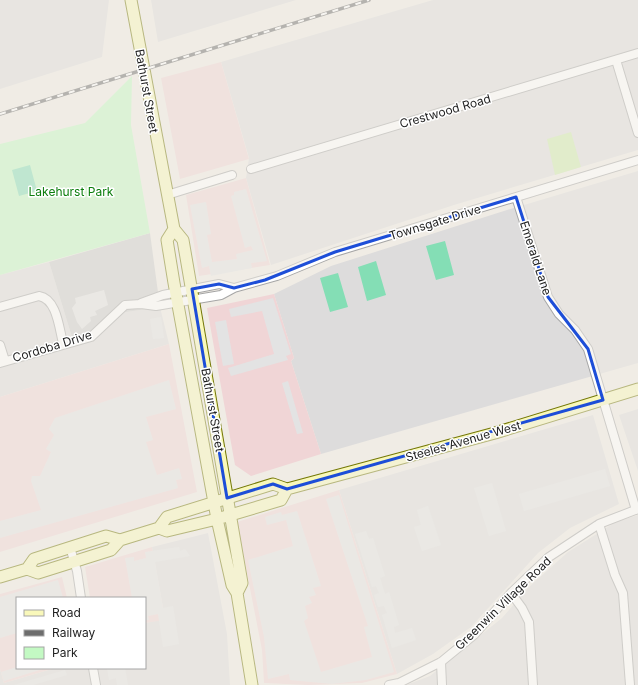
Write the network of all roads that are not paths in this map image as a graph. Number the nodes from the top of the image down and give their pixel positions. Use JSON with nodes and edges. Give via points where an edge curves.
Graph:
{"nodes":[{"id":1,"x":131,"y":0,"type":"edge"},
{"id":2,"x":638,"y":53,"type":"edge"},
{"id":3,"x":616,"y":60,"type":"junction"},
{"id":4,"x":638,"y":133,"type":"edge"},
{"id":5,"x":638,"y":160,"type":"edge"},
{"id":6,"x":252,"y":169,"type":"dead end"},
{"id":7,"x":232,"y":175,"type":"dead end"},
{"id":8,"x":167,"y":195,"type":"junction"},
{"id":9,"x":516,"y":197,"type":"junction"},
{"id":10,"x":174,"y":229,"type":"junction"},
{"id":11,"x":193,"y":294,"type":"junction"},
{"id":12,"x":177,"y":298,"type":"junction"},
{"id":13,"x":0,"y":307,"type":"edge"},
{"id":14,"x":63,"y":343,"type":"junction"},
{"id":15,"x":0,"y":345,"type":"edge"},
{"id":16,"x":2,"y":362,"type":"edge"},
{"id":17,"x":638,"y":389,"type":"edge"},
{"id":18,"x":603,"y":400,"type":"junction"},
{"id":19,"x":287,"y":489,"type":"junction"},
{"id":20,"x":228,"y":498,"type":"junction"},
{"id":21,"x":214,"y":502,"type":"junction"},
{"id":22,"x":637,"y":509,"type":"edge"},
{"id":23,"x":230,"y":516,"type":"junction"},
{"id":24,"x":217,"y":519,"type":"junction"},
{"id":25,"x":599,"y":524,"type":"junction"},
{"id":26,"x":159,"y":528,"type":"junction"},
{"id":27,"x":120,"y":540,"type":"junction"},
{"id":28,"x":70,"y":547,"type":"junction"},
{"id":29,"x":75,"y":560,"type":"junction"},
{"id":30,"x":27,"y":569,"type":"junction"},
{"id":31,"x":0,"y":577,"type":"edge"},
{"id":32,"x":237,"y":592,"type":"junction"},
{"id":33,"x":511,"y":593,"type":"junction"},
{"id":34,"x":80,"y":597,"type":"edge"},
{"id":35,"x":441,"y":662,"type":"junction"},
{"id":36,"x":93,"y":669,"type":"edge"},
{"id":37,"x":96,"y":685,"type":"edge"},
{"id":38,"x":252,"y":685,"type":"edge"},
{"id":39,"x":389,"y":685,"type":"edge"},
{"id":40,"x":442,"y":685,"type":"edge"},
{"id":41,"x":533,"y":685,"type":"edge"},
{"id":42,"x":630,"y":685,"type":"edge"}],
"edges":[{"from":1,"to":8,"type":"main road","name":"Bathurst Street"},
{"from":2,"to":3,"type":"street","name":"Crestwood Road"},
{"from":3,"to":4,"type":"street"},
{"from":3,"to":6,"type":"street","name":"Crestwood Road"},
{"from":5,"to":9,"type":"street","name":"Townsgate Drive"},
{"from":7,"to":8,"type":"street"},
{"from":8,"to":10,"type":"main road","name":"Bathurst Street"},
{"from":9,"to":11,"type":"street","name":"Townsgate Drive","via":[[335,252],[277,276],[234,288],[219,284]]},
{"from":9,"to":18,"type":"street","name":"Emerald Lane","via":[[548,297],[588,349]]},
{"from":10,"to":11,"type":"main road","name":"Bathurst Street","via":[[183,240]]},
{"from":10,"to":12,"type":"main road","name":"Bathurst Street","via":[[167,240]]},
{"from":11,"to":12,"type":"street","name":"Townsgate Drive"},
{"from":11,"to":20,"type":"main road","name":"Bathurst Street"},
{"from":12,"to":14,"type":"street","name":"Cordoba Drive","via":[[156,306],[125,304],[91,337]]},
{"from":12,"to":21,"type":"main road","name":"Bathurst Street"},
{"from":13,"to":14,"type":"street","via":[[39,296],[45,297],[53,306]]},
{"from":14,"to":16,"type":"street","name":"Cordoba Drive"},
{"from":15,"to":16,"type":"street"},
{"from":17,"to":18,"type":"main road","name":"Steeles Avenue West"},
{"from":18,"to":19,"type":"main road","name":"Steeles Avenue West","via":[[487,435]]},
{"from":18,"to":22,"type":"street","name":"Emerald Lane"},
{"from":19,"to":20,"type":"main road","name":"Steeles Avenue West","via":[[273,484]]},
{"from":19,"to":23,"type":"main road","name":"Steeles Avenue West","via":[[281,500]]},
{"from":20,"to":21,"type":"main road","name":"Steeles Avenue West"},
{"from":20,"to":23,"type":"main road","name":"Bathurst Street"},
{"from":21,"to":24,"type":"main road","name":"Bathurst Street"},
{"from":21,"to":26,"type":"main road","name":"Steeles Avenue West","via":[[167,517]]},
{"from":22,"to":25,"type":"street","name":"Greenwin Village Road"},
{"from":23,"to":24,"type":"main road","name":"Steeles Avenue West"},
{"from":23,"to":32,"type":"main road","name":"Bathurst Street","via":[[242,583]]},
{"from":24,"to":26,"type":"main road","name":"Steeles Avenue West","via":[[168,532]]},
{"from":24,"to":32,"type":"main road","name":"Bathurst Street","via":[[232,585]]},
{"from":25,"to":33,"type":"street","name":"Greenwin Village Road","via":[[548,557]]},
{"from":25,"to":42,"type":"street","via":[[623,593]]},
{"from":26,"to":27,"type":"main road","name":"Steeles Avenue West"},
{"from":27,"to":28,"type":"main road","name":"Steeles Avenue West","via":[[106,536]]},
{"from":27,"to":29,"type":"main road","name":"Steeles Avenue West","via":[[111,550]]},
{"from":28,"to":29,"type":"street"},
{"from":28,"to":30,"type":"main road","name":"Steeles Avenue West","via":[[34,559]]},
{"from":29,"to":30,"type":"main road","name":"Steeles Avenue West","via":[[38,572]]},
{"from":29,"to":34,"type":"street"},
{"from":30,"to":31,"type":"main road","name":"Steeles Avenue West"},
{"from":32,"to":38,"type":"main road","name":"Bathurst Street"},
{"from":33,"to":35,"type":"street","name":"Greenwin Village Road","via":[[474,635]]},
{"from":33,"to":41,"type":"street","via":[[529,622]]},
{"from":35,"to":39,"type":"street","name":"Greenwin Village Road","via":[[399,683]]},
{"from":35,"to":40,"type":"street"},
{"from":36,"to":37,"type":"street"}]}
